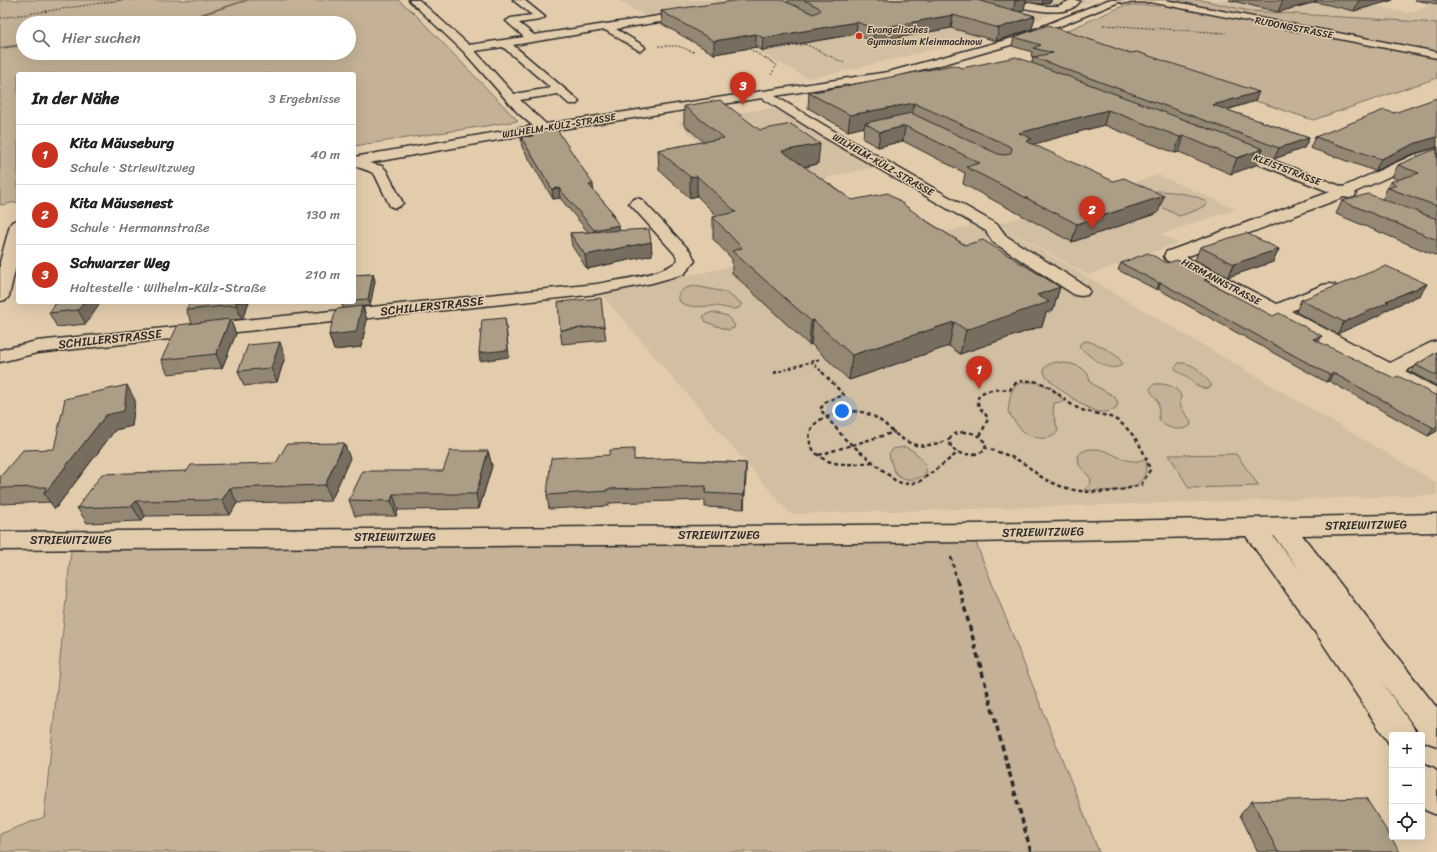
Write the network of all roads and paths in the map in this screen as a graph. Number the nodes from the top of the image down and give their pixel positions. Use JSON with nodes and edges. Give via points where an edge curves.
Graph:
{"nodes":[{"id":1,"x":122,"y":0,"type":"edge"},
{"id":2,"x":414,"y":0,"type":"edge"},
{"id":3,"x":518,"y":0,"type":"edge"},
{"id":4,"x":1002,"y":0,"type":"edge"},
{"id":5,"x":1116,"y":0,"type":"edge"},
{"id":6,"x":1122,"y":0,"type":"edge"},
{"id":7,"x":1150,"y":0,"type":"edge"},
{"id":8,"x":1075,"y":1,"type":"edge"},
{"id":9,"x":704,"y":12,"type":"edge"},
{"id":10,"x":0,"y":18,"type":"edge"},
{"id":11,"x":1034,"y":23,"type":"edge"},
{"id":12,"x":1060,"y":24,"type":"junction"},
{"id":13,"x":606,"y":27,"type":"junction"},
{"id":14,"x":1229,"y":34,"type":"dead end"},
{"id":15,"x":531,"y":38,"type":"junction"},
{"id":16,"x":801,"y":42,"type":"edge"},
{"id":17,"x":506,"y":43,"type":"junction"},
{"id":18,"x":806,"y":44,"type":"junction"},
{"id":19,"x":751,"y":45,"type":"edge"},
{"id":20,"x":745,"y":47,"type":"edge"},
{"id":21,"x":640,"y":48,"type":"joint"},
{"id":22,"x":466,"y":50,"type":"junction"},
{"id":23,"x":694,"y":52,"type":"dead end"},
{"id":24,"x":979,"y":52,"type":"junction"},
{"id":25,"x":1437,"y":55,"type":"edge"},
{"id":26,"x":998,"y":59,"type":"edge"},
{"id":27,"x":844,"y":63,"type":"dead end"},
{"id":28,"x":771,"y":76,"type":"dead end"},
{"id":29,"x":560,"y":90,"type":"junction"},
{"id":30,"x":764,"y":94,"type":"junction"},
{"id":31,"x":511,"y":98,"type":"junction"},
{"id":32,"x":573,"y":101,"type":"dead end"},
{"id":33,"x":543,"y":128,"type":"junction"},
{"id":34,"x":859,"y":134,"type":"dead end"},
{"id":35,"x":837,"y":139,"type":"junction"},
{"id":36,"x":1219,"y":144,"type":"edge"},
{"id":37,"x":1437,"y":152,"type":"edge"},
{"id":38,"x":357,"y":161,"type":"edge"},
{"id":39,"x":1344,"y":192,"type":"junction"},
{"id":40,"x":1365,"y":200,"type":"edge"},
{"id":41,"x":395,"y":203,"type":"dead end"},
{"id":42,"x":638,"y":203,"type":"dead end"},
{"id":43,"x":14,"y":220,"type":"edge"},
{"id":44,"x":1347,"y":282,"type":"edge"},
{"id":45,"x":1081,"y":291,"type":"dead end"},
{"id":46,"x":0,"y":296,"type":"edge"},
{"id":47,"x":1276,"y":311,"type":"junction"},
{"id":48,"x":1437,"y":346,"type":"edge"},
{"id":49,"x":0,"y":356,"type":"edge"},
{"id":50,"x":820,"y":358,"type":"dead end"},
{"id":51,"x":811,"y":362,"type":"junction"},
{"id":52,"x":1389,"y":371,"type":"junction"},
{"id":53,"x":774,"y":373,"type":"dead end"},
{"id":54,"x":1437,"y":396,"type":"edge"},
{"id":55,"x":826,"y":417,"type":"junction"},
{"id":56,"x":895,"y":432,"type":"junction"},
{"id":57,"x":980,"y":436,"type":"junction"},
{"id":58,"x":949,"y":440,"type":"junction"},
{"id":59,"x":852,"y":445,"type":"junction"},
{"id":60,"x":986,"y":448,"type":"junction"},
{"id":61,"x":959,"y":452,"type":"junction"},
{"id":62,"x":818,"y":455,"type":"junction"},
{"id":63,"x":873,"y":462,"type":"junction"},
{"id":64,"x":1437,"y":523,"type":"edge"},
{"id":65,"x":1281,"y":526,"type":"junction"},
{"id":66,"x":1253,"y":527,"type":"junction"},
{"id":67,"x":945,"y":533,"type":"junction"},
{"id":68,"x":0,"y":541,"type":"edge"},
{"id":69,"x":1399,"y":732,"type":"edge"},
{"id":70,"x":1437,"y":732,"type":"edge"},
{"id":71,"x":1425,"y":783,"type":"edge"},
{"id":72,"x":1437,"y":799,"type":"edge"},
{"id":73,"x":1031,"y":852,"type":"edge"}],
"edges":[{"from":1,"to":10,"type":"path"},
{"from":2,"to":22,"type":"street"},
{"from":3,"to":15,"type":"street","via":[[540,17],[511,22]]},
{"from":4,"to":8,"type":"street","via":[[1052,10],[1074,4]]},
{"from":5,"to":12,"type":"street","name":"WILHELM-KÜLZ-STRASSE"},
{"from":6,"to":7,"type":"street","name":"RUDONGSTRASSE"},
{"from":7,"to":25,"type":"street","name":"RUDONGSTRASSE"},
{"from":9,"to":13,"type":"street"},
{"from":11,"to":12,"type":"street"},
{"from":12,"to":14,"type":"path"},
{"from":12,"to":24,"type":"street","name":"WILHELM-KÜLZ-STRASSE"},
{"from":13,"to":15,"type":"street"},
{"from":13,"to":21,"type":"street"},
{"from":15,"to":17,"type":"street"},
{"from":16,"to":18,"type":"path"},
{"from":17,"to":22,"type":"street"},
{"from":17,"to":29,"type":"street"},
{"from":18,"to":19,"type":"path","via":[[763,51]]},
{"from":18,"to":27,"type":"path"},
{"from":20,"to":28,"type":"path","via":[[777,65]]},
{"from":21,"to":23,"type":"path","via":[[678,46]]},
{"from":22,"to":31,"type":"street"},
{"from":24,"to":26,"type":"street"},
{"from":24,"to":30,"type":"street","name":"WILHELM-KÜLZ-STRASSE","via":[[888,75]]},
{"from":29,"to":31,"type":"street"},
{"from":29,"to":32,"type":"street"},
{"from":30,"to":33,"type":"street","name":"WILHELM-KÜLZ-STRASSE"},
{"from":30,"to":35,"type":"street","name":"WILHELM-KÜLZ-STRASSE"},
{"from":31,"to":33,"type":"street"},
{"from":33,"to":38,"type":"street","name":"WILHELM-KÜLZ-STRASSE"},
{"from":34,"to":35,"type":"street"},
{"from":35,"to":45,"type":"street","name":"WILHELM-KÜLZ-STRASSE","via":[[992,228],[998,234],[998,239]]},
{"from":36,"to":39,"type":"street","name":"KLEISTSTRASSE"},
{"from":37,"to":39,"type":"street","name":"HERMANNSTRASSE"},
{"from":38,"to":41,"type":"street","via":[[381,173]]},
{"from":39,"to":40,"type":"street","name":"KLEISTSTRASSE"},
{"from":39,"to":47,"type":"street","name":"HERMANNSTRASSE","via":[[1172,256]]},
{"from":42,"to":49,"type":"street","name":"SCHILLERSTRASSE","via":[[683,252],[687,261],[678,270],[652,278],[580,291],[37,347]]},
{"from":43,"to":46,"type":"street"},
{"from":44,"to":47,"type":"street"},
{"from":47,"to":52,"type":"street","name":"HERMANNSTRASSE"},
{"from":48,"to":52,"type":"street"},
{"from":50,"to":51,"type":"path"},
{"from":51,"to":53,"type":"path"},
{"from":51,"to":55,"type":"path","via":[[844,395],[821,405],[820,410]]},
{"from":52,"to":54,"type":"street","name":"HERMANNSTRASSE"},
{"from":55,"to":56,"type":"path","via":[[863,411],[875,416]]},
{"from":55,"to":59,"type":"path"},
{"from":55,"to":62,"type":"path","via":[[816,422],[809,433],[812,448]]},
{"from":56,"to":58,"type":"path","via":[[908,443],[920,446]]},
{"from":56,"to":59,"type":"path"},
{"from":57,"to":58,"type":"path","via":[[963,432],[953,434]]},
{"from":57,"to":60,"type":"path"},
{"from":57,"to":60,"type":"path","via":[[988,419],[977,402],[980,395],[996,388],[1010,390],[1018,382],[1039,382],[1054,389],[1078,409],[1114,417],[1139,443],[1150,470],[1141,485],[1113,493],[1095,494],[1057,486],[1022,463]]},
{"from":58,"to":61,"type":"path","via":[[952,448]]},
{"from":59,"to":62,"type":"path"},
{"from":59,"to":63,"type":"path"},
{"from":60,"to":61,"type":"path","via":[[975,455]]},
{"from":61,"to":63,"type":"path","via":[[919,482],[912,484],[897,482]]},
{"from":62,"to":63,"type":"path","via":[[835,463]]},
{"from":64,"to":65,"type":"street","name":"STRIEWITZWEG"},
{"from":65,"to":66,"type":"street","name":"STRIEWITZWEG"},
{"from":65,"to":70,"type":"street"},
{"from":66,"to":67,"type":"street","name":"STRIEWITZWEG"},
{"from":66,"to":69,"type":"street"},
{"from":67,"to":68,"type":"street","name":"STRIEWITZWEG"},
{"from":67,"to":73,"type":"path"},
{"from":71,"to":72,"type":"street"}]}
